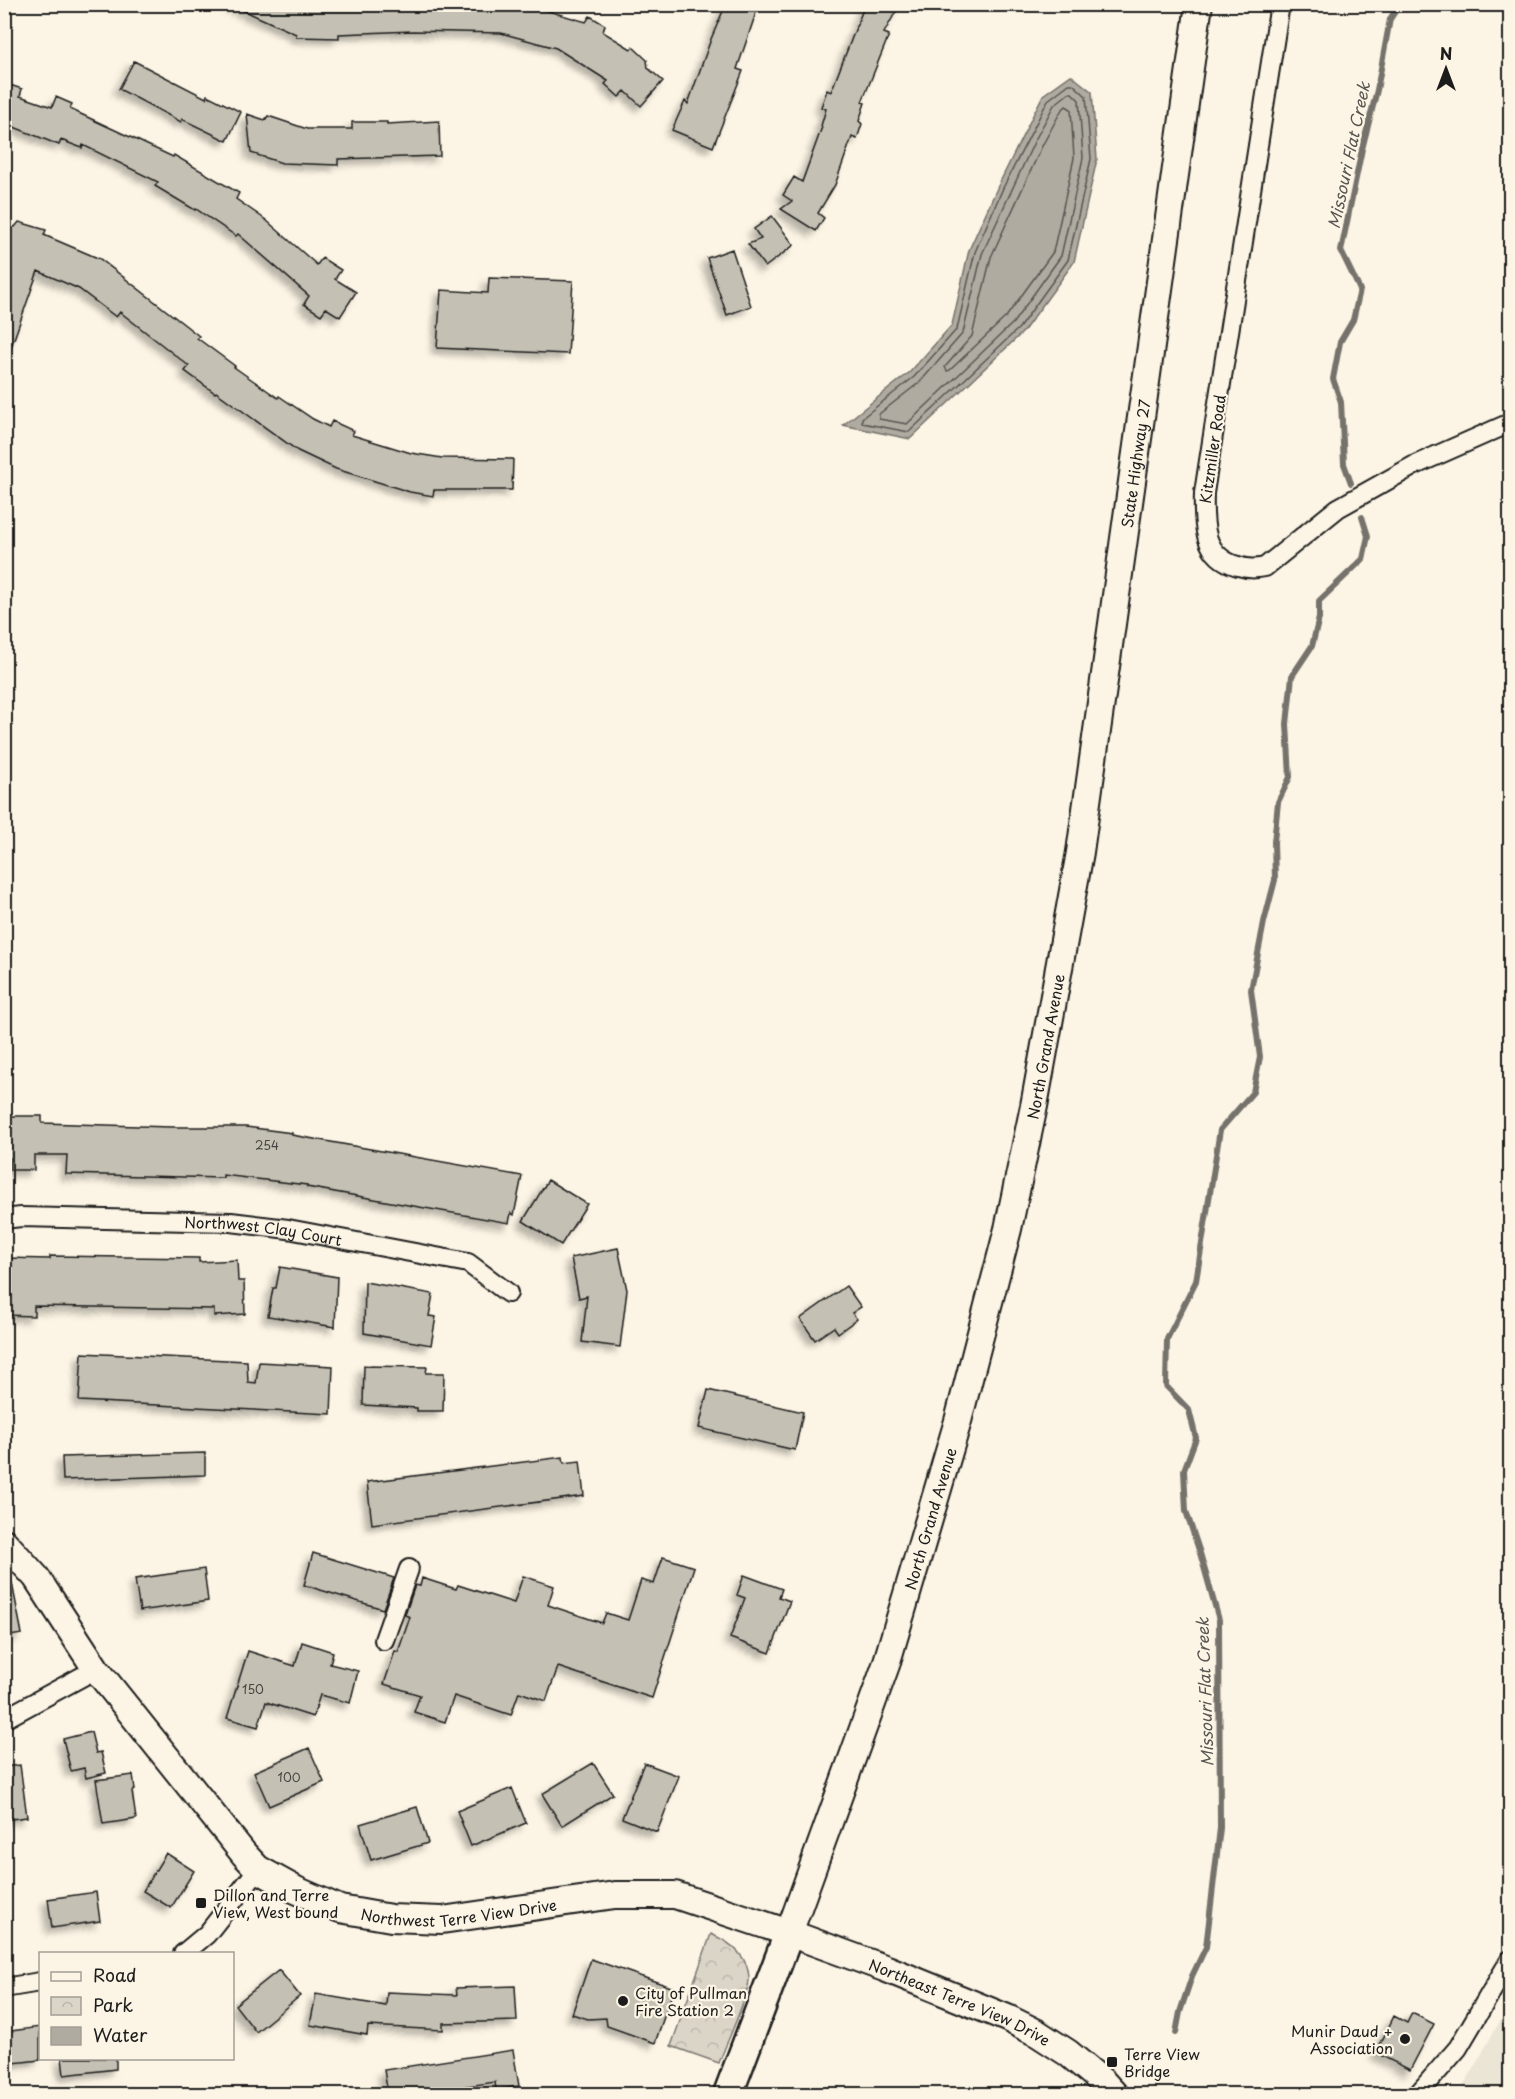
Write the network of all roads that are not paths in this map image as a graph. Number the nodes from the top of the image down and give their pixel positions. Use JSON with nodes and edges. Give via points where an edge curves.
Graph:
{"nodes":[{"id":1,"x":1199,"y":4,"type":"edge"},
{"id":2,"x":1280,"y":4,"type":"edge"},
{"id":3,"x":1510,"y":423,"type":"edge"},
{"id":4,"x":1068,"y":923,"type":"joint"},
{"id":5,"x":4,"y":1219,"type":"edge"},
{"id":6,"x":507,"y":1293,"type":"dead end"},
{"id":7,"x":4,"y":1542,"type":"edge"},
{"id":8,"x":409,"y":1569,"type":"dead end"},
{"id":9,"x":384,"y":1640,"type":"dead end"},
{"id":10,"x":96,"y":1669,"type":"junction"},
{"id":11,"x":4,"y":1719,"type":"edge"},
{"id":12,"x":258,"y":1869,"type":"junction"},
{"id":13,"x":789,"y":1933,"type":"junction"},
{"id":14,"x":184,"y":1952,"type":"edge"},
{"id":15,"x":1510,"y":1960,"type":"edge"},
{"id":16,"x":39,"y":1982,"type":"edge"},
{"id":17,"x":4,"y":1988,"type":"edge"},
{"id":18,"x":728,"y":2094,"type":"edge"},
{"id":19,"x":1114,"y":2094,"type":"edge"},
{"id":20,"x":1418,"y":2094,"type":"edge"}],
"edges":[{"from":1,"to":4,"type":"main road","name":"State Highway 27"},
{"from":2,"to":3,"type":"street","name":"Kitzmiller Road","via":[[1204,493],[1207,537],[1216,556],[1252,570],[1265,567],[1338,508],[1415,465]]},
{"from":4,"to":13,"type":"main road","name":"North Grand Avenue","via":[[1012,1207],[958,1421],[886,1665]]},
{"from":5,"to":6,"type":"street","name":"Northwest Clay Court","via":[[231,1222],[288,1229],[468,1263]]},
{"from":7,"to":10,"type":"main road","name":"Northwest Terre View Drive","via":[[36,1578]]},
{"from":8,"to":9,"type":"street"},
{"from":10,"to":11,"type":"street"},
{"from":10,"to":12,"type":"main road","name":"Northwest Terre View Drive"},
{"from":12,"to":13,"type":"main road","name":"Northwest Terre View Drive","via":[[340,1909],[391,1918],[442,1920],[615,1895],[675,1895]]},
{"from":12,"to":14,"type":"street","via":[[207,1934]]},
{"from":13,"to":18,"type":"main road","name":"North Grand Avenue"},
{"from":13,"to":19,"type":"main road","name":"Northeast Terre View Drive","via":[[1007,2018],[1068,2053]]},
{"from":15,"to":20,"type":"street","via":[[1458,2048]]},
{"from":16,"to":17,"type":"street"}]}
